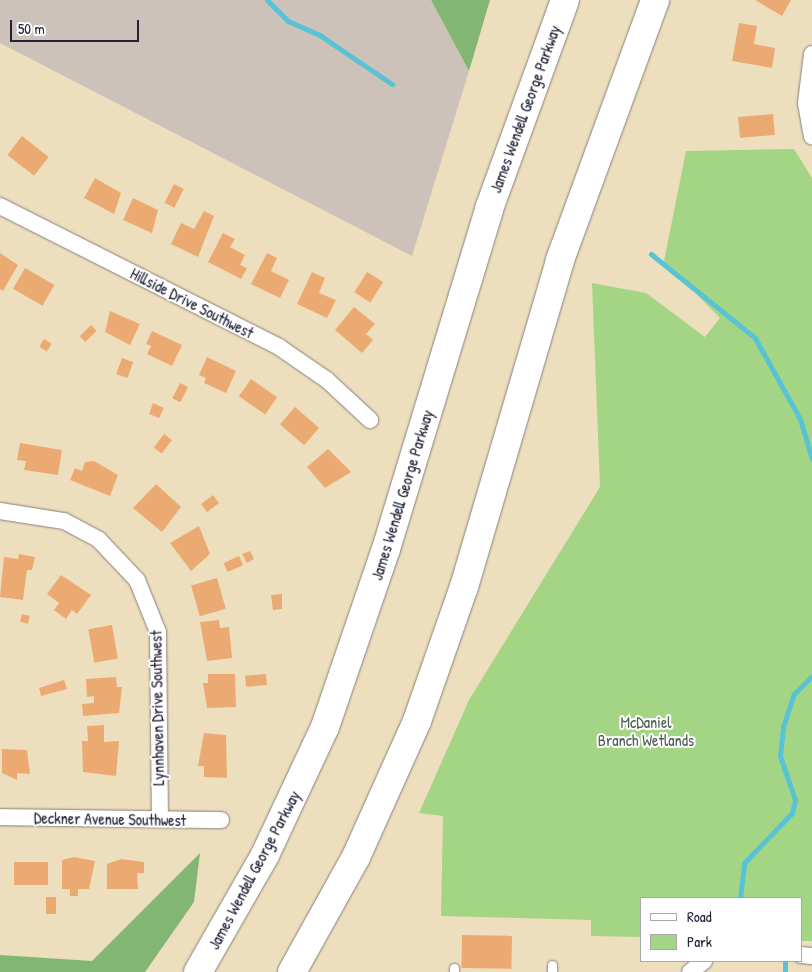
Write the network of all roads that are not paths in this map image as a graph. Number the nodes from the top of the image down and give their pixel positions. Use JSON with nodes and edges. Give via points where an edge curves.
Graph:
{"nodes":[{"id":1,"x":565,"y":0,"type":"edge"},
{"id":2,"x":655,"y":0,"type":"edge"},
{"id":3,"x":812,"y":54,"type":"edge"},
{"id":4,"x":812,"y":136,"type":"edge"},
{"id":5,"x":0,"y":206,"type":"edge"},
{"id":6,"x":370,"y":420,"type":"dead end"},
{"id":7,"x":0,"y":511,"type":"edge"},
{"id":8,"x":0,"y":817,"type":"edge"},
{"id":9,"x":160,"y":820,"type":"junction"},
{"id":10,"x":220,"y":820,"type":"dead end"},
{"id":11,"x":703,"y":962,"type":"edge"},
{"id":12,"x":198,"y":972,"type":"edge"},
{"id":13,"x":292,"y":972,"type":"edge"},
{"id":14,"x":690,"y":972,"type":"edge"}],
"edges":[{"from":1,"to":12,"type":"highway","name":"James Wendell George Parkway","via":[[489,208],[386,549],[324,728],[265,855]]},
{"from":2,"to":13,"type":"highway","via":[[560,260],[464,587],[427,694],[356,857]]},
{"from":3,"to":4,"type":"street","via":[[806,103]]},
{"from":5,"to":6,"type":"street","name":"Hillside Drive Southwest","via":[[280,347],[327,380]]},
{"from":7,"to":9,"type":"street","name":"Lynnhaven Drive Southwest","via":[[64,521],[99,540],[121,560],[146,598],[158,632]]},
{"from":8,"to":9,"type":"street","name":"Deckner Avenue Southwest"},
{"from":9,"to":10,"type":"street","name":"Deckner Avenue Southwest"},
{"from":11,"to":14,"type":"street"}]}
